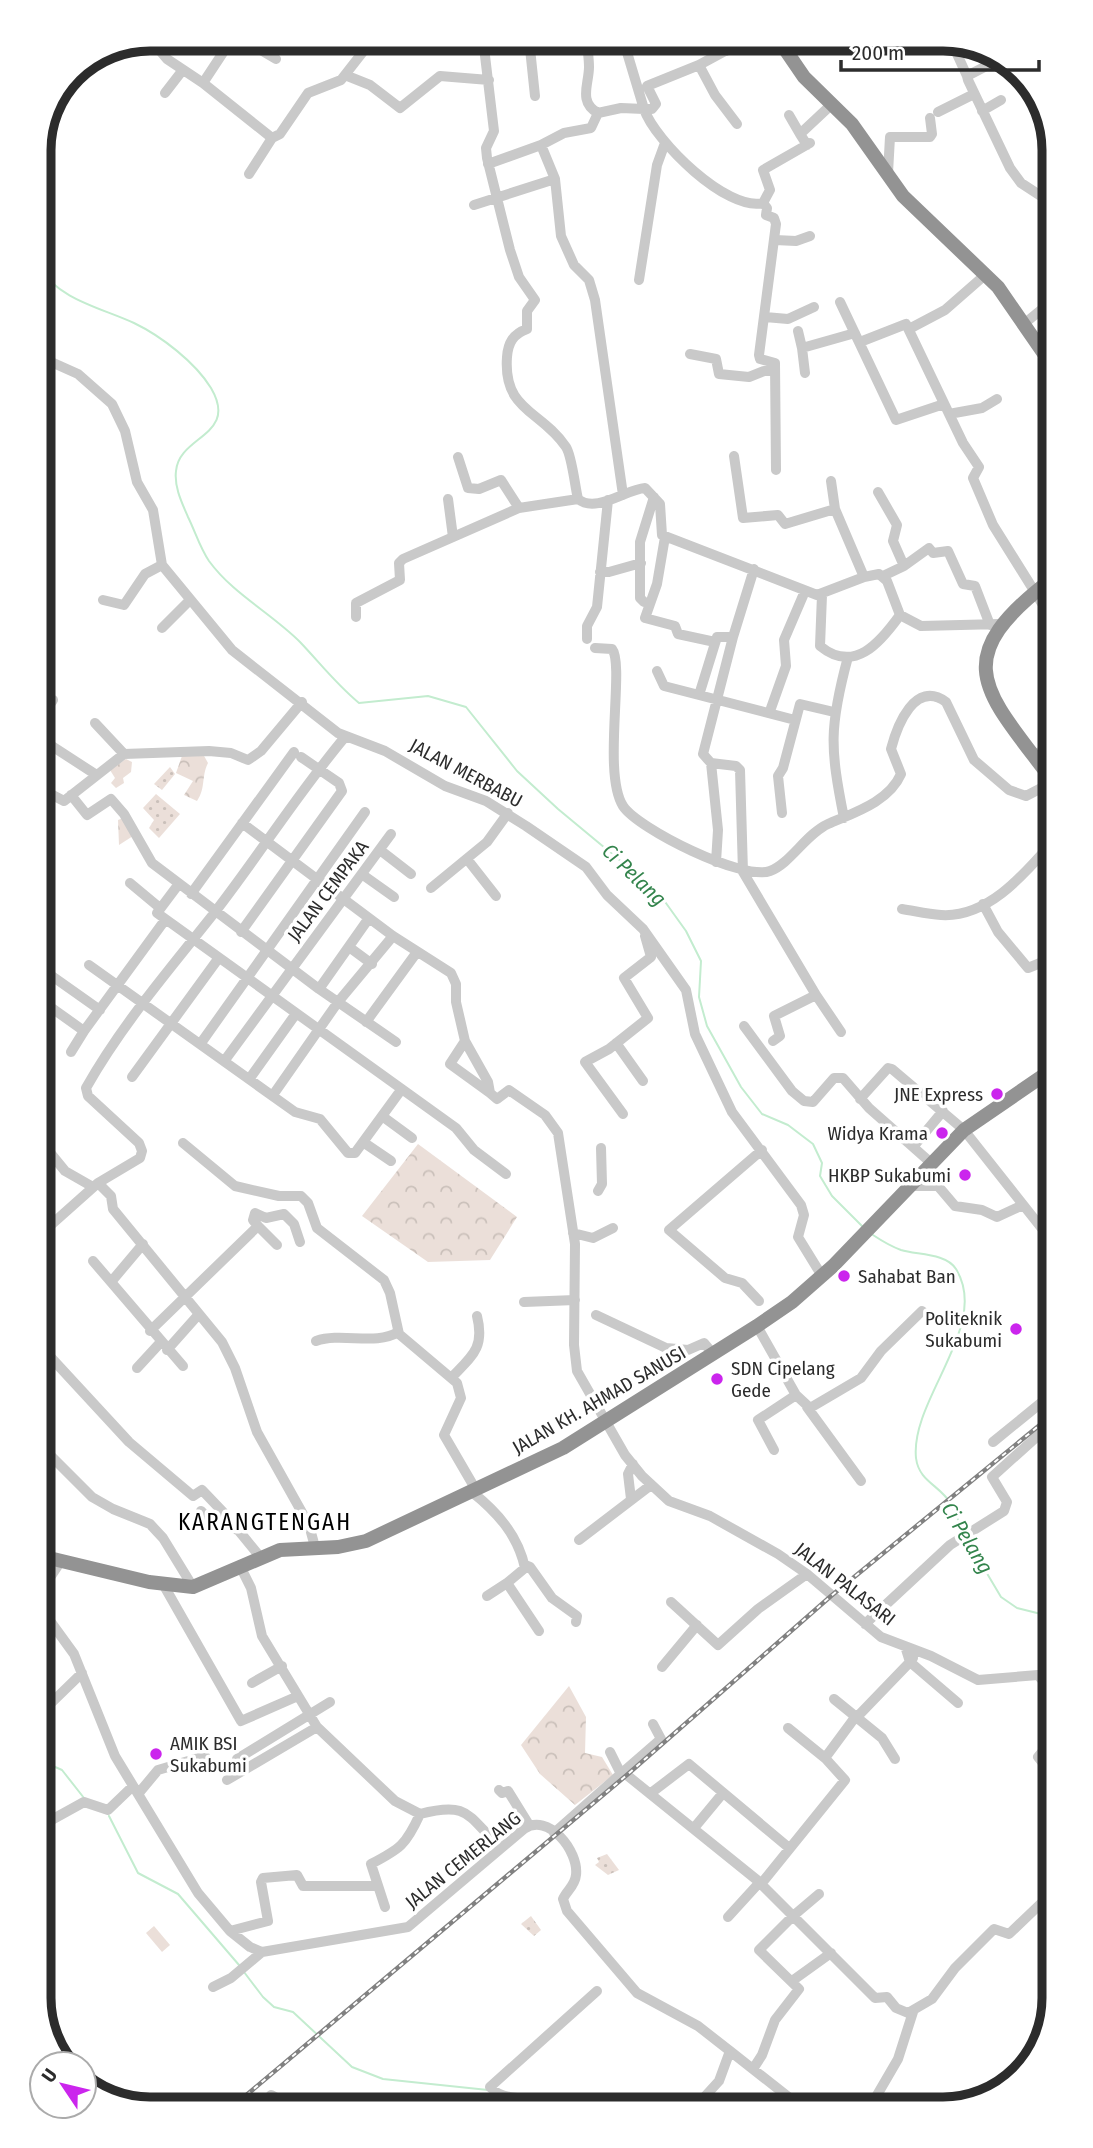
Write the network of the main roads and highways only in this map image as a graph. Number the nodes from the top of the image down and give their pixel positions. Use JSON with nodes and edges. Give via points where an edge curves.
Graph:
{"nodes":[{"id":1,"x":786,"y":51,"type":"edge"},
{"id":2,"x":1042,"y":350,"type":"edge"},
{"id":3,"x":1042,"y":587,"type":"edge"},
{"id":4,"x":1042,"y":767,"type":"edge"},
{"id":5,"x":1042,"y":1076,"type":"edge"},
{"id":6,"x":51,"y":1558,"type":"edge"}],
"edges":[{"from":1,"to":2,"type":"highway","via":[[804,78],[852,124],[914,208],[985,275]]},
{"from":3,"to":4,"type":"highway","via":[[995,624],[985,663],[1001,712]]},
{"from":5,"to":6,"type":"highway","name":"JALAN KH. AHMAD SANUSI","via":[[964,1130],[822,1276],[757,1326],[607,1423],[474,1491],[366,1541],[338,1547],[287,1548],[193,1587]]}]}
